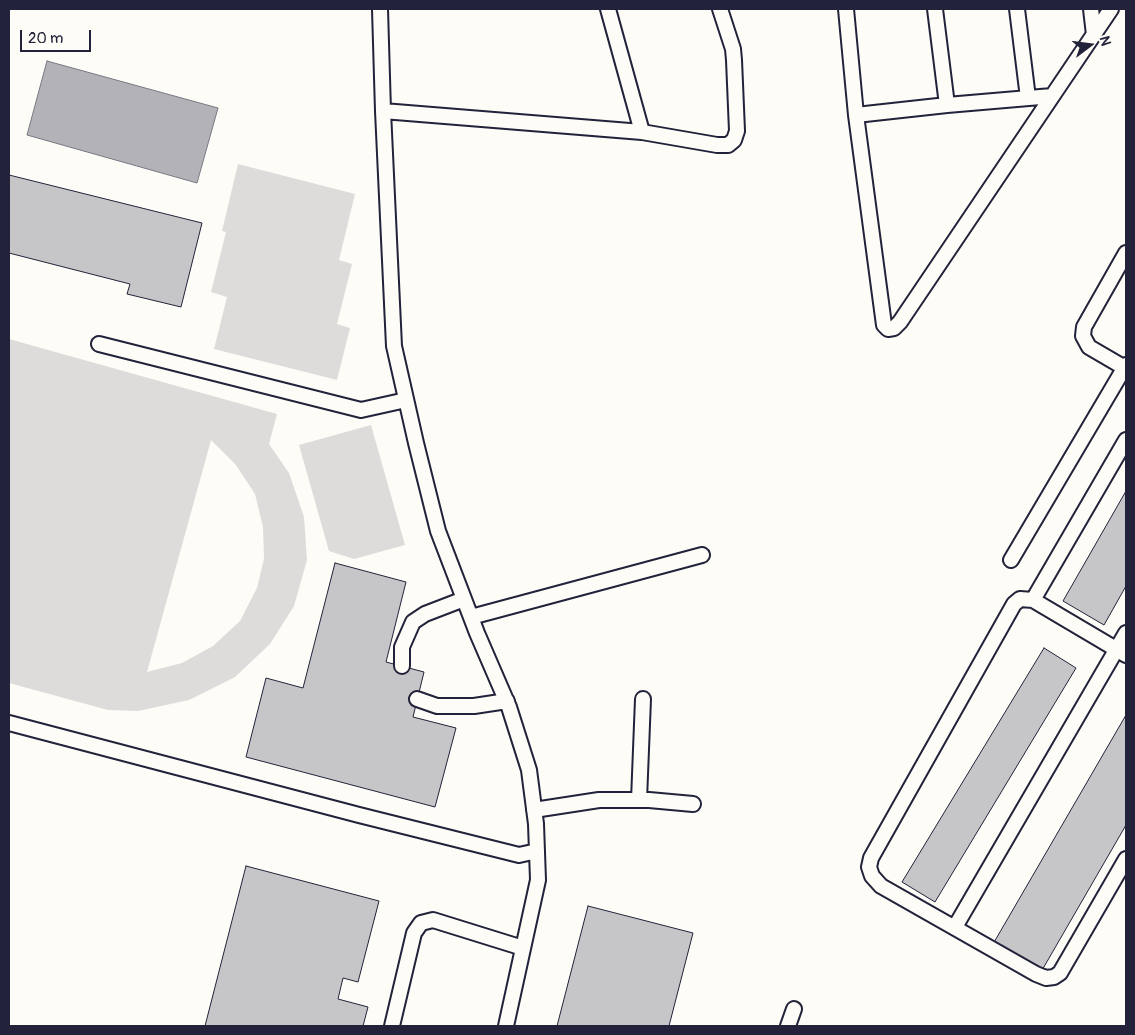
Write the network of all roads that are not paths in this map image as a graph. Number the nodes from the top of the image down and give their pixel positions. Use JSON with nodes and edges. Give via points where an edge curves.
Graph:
{"nodes":[{"id":1,"x":380,"y":9,"type":"edge"},
{"id":2,"x":608,"y":9,"type":"edge"},
{"id":3,"x":720,"y":9,"type":"edge"},
{"id":4,"x":846,"y":9,"type":"edge"},
{"id":5,"x":935,"y":9,"type":"edge"},
{"id":6,"x":1016,"y":9,"type":"edge"},
{"id":7,"x":1091,"y":9,"type":"edge"},
{"id":8,"x":1111,"y":9,"type":"edge"},
{"id":9,"x":1094,"y":35,"type":"junction"},
{"id":10,"x":1052,"y":96,"type":"junction"},
{"id":11,"x":1028,"y":98,"type":"junction"},
{"id":12,"x":947,"y":105,"type":"junction"},
{"id":13,"x":382,"y":111,"type":"junction"},
{"id":14,"x":856,"y":115,"type":"junction"},
{"id":15,"x":642,"y":132,"type":"junction"},
{"id":16,"x":1126,"y":253,"type":"edge"},
{"id":17,"x":99,"y":344,"type":"dead end"},
{"id":18,"x":1125,"y":367,"type":"edge"},
{"id":19,"x":406,"y":400,"type":"junction"},
{"id":20,"x":1126,"y":440,"type":"edge"},
{"id":21,"x":702,"y":555,"type":"dead end"},
{"id":22,"x":1011,"y":560,"type":"dead end"},
{"id":23,"x":464,"y":599,"type":"junction"},
{"id":24,"x":1033,"y":600,"type":"junction"},
{"id":25,"x":471,"y":617,"type":"junction"},
{"id":26,"x":1126,"y":633,"type":"edge"},
{"id":27,"x":1121,"y":652,"type":"edge"},
{"id":28,"x":402,"y":666,"type":"dead end"},
{"id":29,"x":643,"y":699,"type":"dead end"},
{"id":30,"x":417,"y":700,"type":"dead end"},
{"id":31,"x":506,"y":701,"type":"junction"},
{"id":32,"x":9,"y":723,"type":"edge"},
{"id":33,"x":638,"y":800,"type":"junction"},
{"id":34,"x":693,"y":804,"type":"dead end"},
{"id":35,"x":534,"y":810,"type":"junction"},
{"id":36,"x":537,"y":851,"type":"junction"},
{"id":37,"x":1126,"y":859,"type":"edge"},
{"id":38,"x":955,"y":928,"type":"junction"},
{"id":39,"x":523,"y":948,"type":"junction"},
{"id":40,"x":794,"y":1009,"type":"dead end"},
{"id":41,"x":392,"y":1026,"type":"edge"},
{"id":42,"x":506,"y":1026,"type":"edge"},
{"id":43,"x":788,"y":1026,"type":"edge"}],
"edges":[{"from":1,"to":13,"type":"lane"},
{"from":2,"to":15,"type":"lane"},
{"from":3,"to":15,"type":"lane","via":[[733,49],[737,131],[734,140],[717,145]]},
{"from":4,"to":14,"type":"lane"},
{"from":5,"to":12,"type":"lane"},
{"from":6,"to":11,"type":"lane"},
{"from":7,"to":9,"type":"lane"},
{"from":8,"to":9,"type":"lane"},
{"from":9,"to":10,"type":"lane"},
{"from":10,"to":11,"type":"lane"},
{"from":10,"to":14,"type":"lane","via":[[900,322],[888,329],[884,325]]},
{"from":11,"to":12,"type":"lane"},
{"from":12,"to":14,"type":"lane"},
{"from":13,"to":15,"type":"lane"},
{"from":13,"to":19,"type":"lane","via":[[394,346]]},
{"from":16,"to":18,"type":"lane","via":[[1084,327],[1083,336],[1089,346]]},
{"from":17,"to":19,"type":"lane","via":[[361,410]]},
{"from":18,"to":22,"type":"lane"},
{"from":19,"to":23,"type":"lane","via":[[438,531]]},
{"from":20,"to":24,"type":"lane"},
{"from":21,"to":25,"type":"lane"},
{"from":23,"to":25,"type":"lane"},
{"from":23,"to":28,"type":"lane","via":[[412,622],[402,647]]},
{"from":24,"to":27,"type":"lane"},
{"from":24,"to":38,"type":"lane","via":[[1020,599],[1014,604],[871,858],[872,876],[881,886]]},
{"from":25,"to":31,"type":"lane"},
{"from":26,"to":27,"type":"lane"},
{"from":27,"to":38,"type":"lane"},
{"from":29,"to":33,"type":"lane"},
{"from":30,"to":31,"type":"lane","via":[[438,706],[474,706]]},
{"from":31,"to":35,"type":"lane","via":[[529,770]]},
{"from":32,"to":36,"type":"lane","via":[[520,855]]},
{"from":33,"to":34,"type":"lane"},
{"from":33,"to":35,"type":"lane","via":[[599,800]]},
{"from":35,"to":36,"type":"lane"},
{"from":36,"to":39,"type":"lane","via":[[538,880]]},
{"from":37,"to":38,"type":"lane","via":[[1060,973],[1054,977],[1036,974]]},
{"from":39,"to":41,"type":"lane","via":[[433,920],[421,923],[414,933]]},
{"from":39,"to":42,"type":"lane"},
{"from":40,"to":43,"type":"lane"}]}
